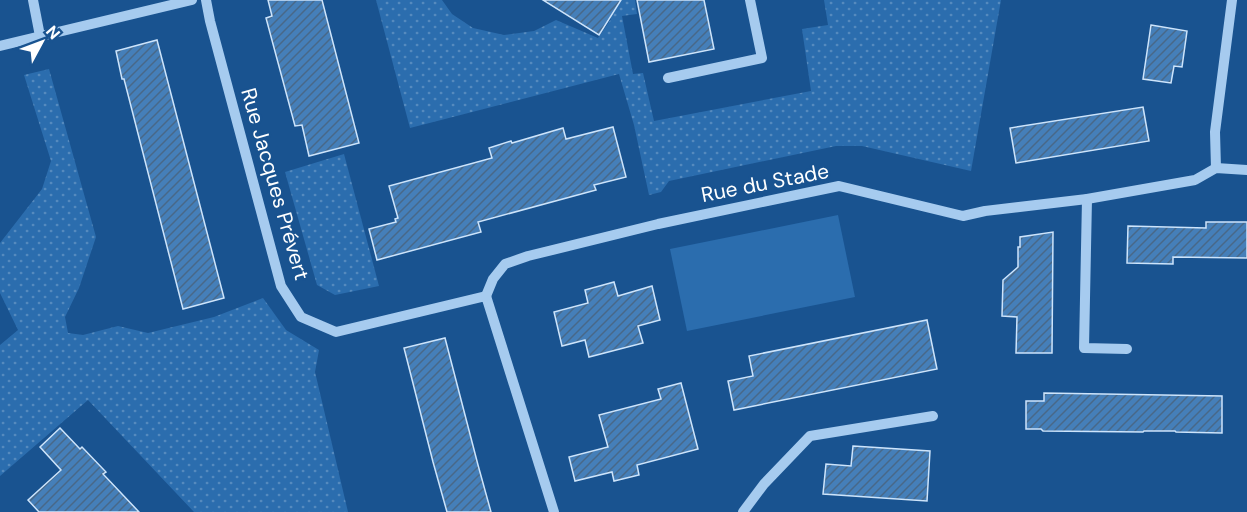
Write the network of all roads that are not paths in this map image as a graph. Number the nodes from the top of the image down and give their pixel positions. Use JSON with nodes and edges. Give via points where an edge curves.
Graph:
{"nodes":[{"id":1,"x":33,"y":0,"type":"edge"},
{"id":2,"x":192,"y":0,"type":"edge"},
{"id":3,"x":206,"y":0,"type":"edge"},
{"id":4,"x":750,"y":0,"type":"edge"},
{"id":5,"x":1232,"y":0,"type":"edge"},
{"id":6,"x":40,"y":36,"type":"junction"},
{"id":7,"x":0,"y":46,"type":"edge"},
{"id":8,"x":668,"y":78,"type":"dead end"},
{"id":9,"x":1216,"y":168,"type":"junction"},
{"id":10,"x":1247,"y":170,"type":"edge"},
{"id":11,"x":1087,"y":199,"type":"junction"},
{"id":12,"x":486,"y":296,"type":"junction"},
{"id":13,"x":1127,"y":349,"type":"dead end"},
{"id":14,"x":933,"y":417,"type":"dead end"},
{"id":15,"x":554,"y":512,"type":"edge"},
{"id":16,"x":743,"y":512,"type":"edge"}],
"edges":[{"from":1,"to":6,"type":"street"},
{"from":2,"to":6,"type":"street"},
{"from":3,"to":12,"type":"street","name":"Rue Jacques Prévert","via":[[281,286],[301,317],[336,332]]},
{"from":4,"to":8,"type":"street","via":[[762,58]]},
{"from":5,"to":9,"type":"street","via":[[1215,132]]},
{"from":6,"to":7,"type":"street"},
{"from":9,"to":10,"type":"street","name":"Rue du Stade"},
{"from":9,"to":11,"type":"street","name":"Rue du Stade","via":[[1195,180]]},
{"from":11,"to":12,"type":"street","name":"Rue du Stade","via":[[963,216],[839,186],[528,256],[505,264]]},
{"from":11,"to":13,"type":"street","via":[[1084,348]]},
{"from":12,"to":15,"type":"street"},
{"from":14,"to":16,"type":"street","via":[[810,436]]}]}
